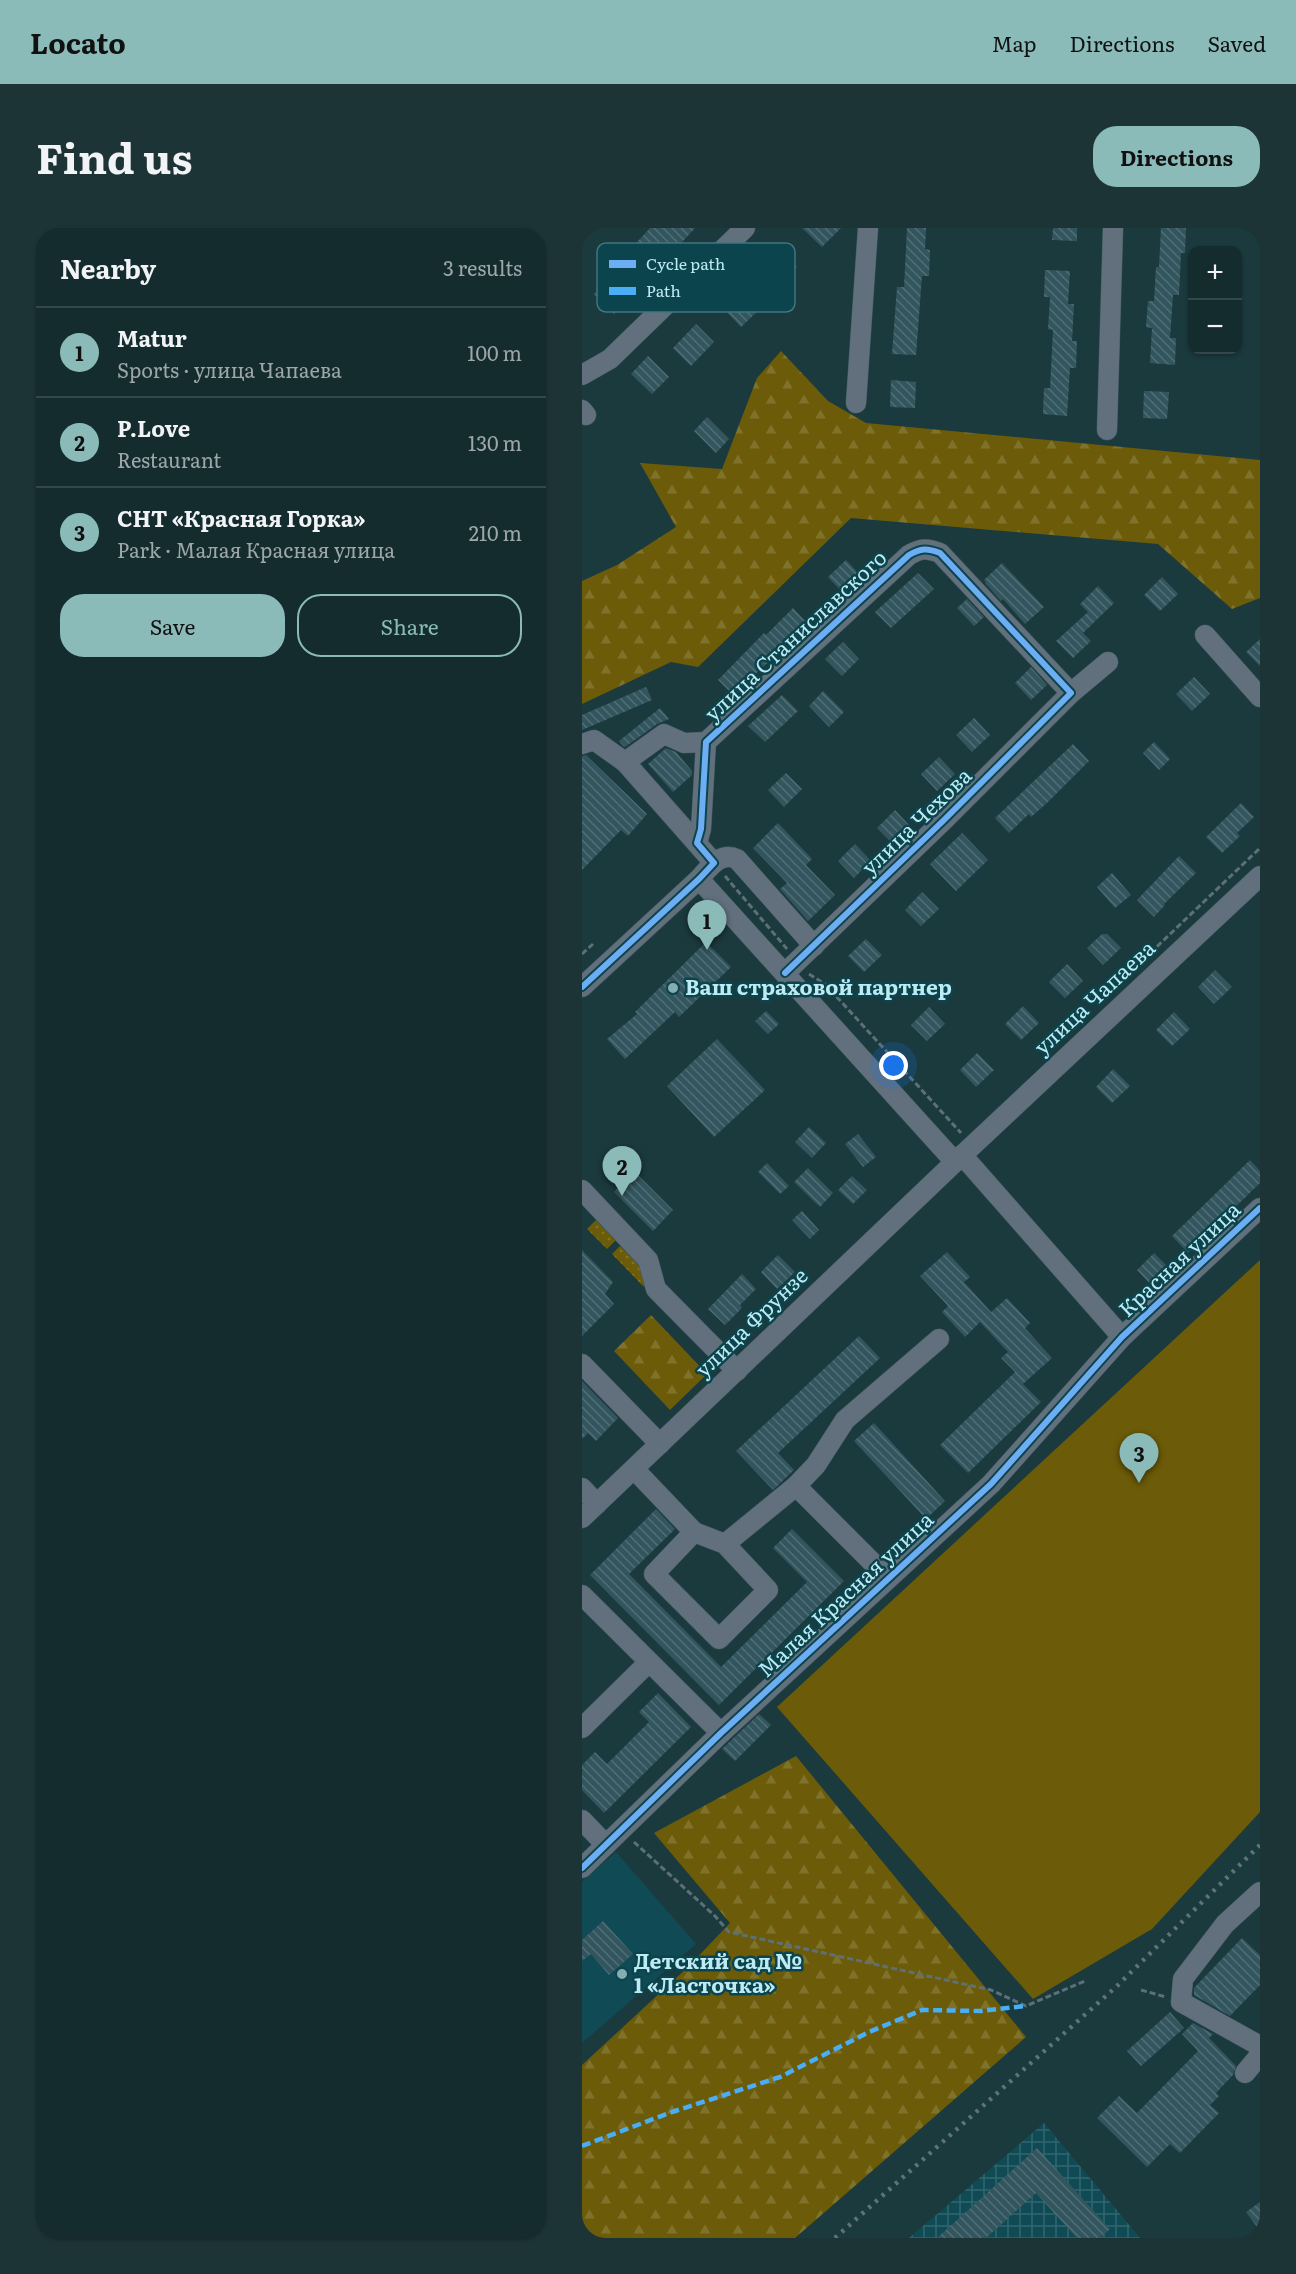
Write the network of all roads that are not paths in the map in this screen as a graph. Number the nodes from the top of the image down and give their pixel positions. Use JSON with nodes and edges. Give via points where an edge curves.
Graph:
{"nodes":[{"id":1,"x":746,"y":228,"type":"edge"},
{"id":2,"x":868,"y":228,"type":"edge"},
{"id":3,"x":1113,"y":228,"type":"edge"},
{"id":4,"x":730,"y":243,"type":"edge"},
{"id":5,"x":659,"y":312,"type":"edge"},
{"id":6,"x":582,"y":375,"type":"edge"},
{"id":7,"x":856,"y":403,"type":"dead end"},
{"id":8,"x":1107,"y":430,"type":"dead end"},
{"id":9,"x":1205,"y":635,"type":"dead end"},
{"id":10,"x":1108,"y":662,"type":"dead end"},
{"id":11,"x":1071,"y":693,"type":"junction"},
{"id":12,"x":1260,"y":697,"type":"edge"},
{"id":13,"x":706,"y":742,"type":"junction"},
{"id":14,"x":582,"y":744,"type":"edge"},
{"id":15,"x":625,"y":762,"type":"junction"},
{"id":16,"x":697,"y":843,"type":"junction"},
{"id":17,"x":714,"y":863,"type":"junction"},
{"id":18,"x":1260,"y":876,"type":"edge"},
{"id":19,"x":699,"y":879,"type":"junction"},
{"id":20,"x":814,"y":946,"type":"junction"},
{"id":21,"x":792,"y":967,"type":"junction"},
{"id":22,"x":582,"y":987,"type":"edge"},
{"id":23,"x":958,"y":1159,"type":"junction"},
{"id":24,"x":582,"y":1190,"type":"edge"},
{"id":25,"x":1260,"y":1208,"type":"edge"},
{"id":26,"x":1122,"y":1337,"type":"junction"},
{"id":27,"x":939,"y":1339,"type":"dead end"},
{"id":28,"x":582,"y":1364,"type":"edge"},
{"id":29,"x":737,"y":1371,"type":"junction"},
{"id":30,"x":660,"y":1444,"type":"junction"},
{"id":31,"x":634,"y":1468,"type":"junction"},
{"id":32,"x":796,"y":1486,"type":"junction"},
{"id":33,"x":582,"y":1488,"type":"edge"},
{"id":34,"x":597,"y":1504,"type":"junction"},
{"id":35,"x":582,"y":1518,"type":"edge"},
{"id":36,"x":694,"y":1532,"type":"junction"},
{"id":37,"x":724,"y":1544,"type":"junction"},
{"id":38,"x":888,"y":1578,"type":"junction"},
{"id":39,"x":582,"y":1595,"type":"edge"},
{"id":40,"x":649,"y":1662,"type":"junction"},
{"id":41,"x":582,"y":1728,"type":"edge"},
{"id":42,"x":721,"y":1733,"type":"junction"},
{"id":43,"x":582,"y":1820,"type":"edge"},
{"id":44,"x":606,"y":1845,"type":"junction"},
{"id":45,"x":582,"y":1868,"type":"edge"},
{"id":46,"x":1260,"y":1892,"type":"edge"},
{"id":47,"x":1260,"y":2046,"type":"edge"},
{"id":48,"x":1260,"y":2055,"type":"edge"},
{"id":49,"x":1245,"y":2073,"type":"dead end"}],
"edges":[{"from":1,"to":4,"type":"street"},
{"from":2,"to":7,"type":"street"},
{"from":3,"to":8,"type":"street"},
{"from":5,"to":6,"type":"street","via":[[610,359]]},
{"from":9,"to":12,"type":"street"},
{"from":10,"to":11,"type":"street","name":"улица Чехова"},
{"from":11,"to":13,"type":"street","name":"улица Станиславского","via":[[940,553],[920,549]]},
{"from":11,"to":20,"type":"street","name":"улица Чехова"},
{"from":13,"to":15,"type":"street","via":[[684,743],[664,734]]},
{"from":13,"to":16,"type":"street"},
{"from":14,"to":15,"type":"street","via":[[594,740]]},
{"from":15,"to":16,"type":"street"},
{"from":16,"to":17,"type":"street"},
{"from":17,"to":19,"type":"street"},
{"from":17,"to":20,"type":"street","via":[[723,857],[737,859]]},
{"from":18,"to":23,"type":"street","name":"улица Чапаева"},
{"from":19,"to":21,"type":"street"},
{"from":19,"to":22,"type":"street"},
{"from":20,"to":21,"type":"street","name":"улица Чехова"},
{"from":21,"to":23,"type":"street"},
{"from":23,"to":26,"type":"street"},
{"from":23,"to":29,"type":"street","name":"улица Фрунзе"},
{"from":24,"to":29,"type":"street","via":[[648,1260],[656,1288]]},
{"from":25,"to":26,"type":"street","name":"Красная улица"},
{"from":26,"to":38,"type":"street","name":"Малая Красная улица","via":[[991,1484]]},
{"from":27,"to":32,"type":"street","via":[[845,1420],[816,1465]]},
{"from":28,"to":30,"type":"street"},
{"from":29,"to":30,"type":"street","name":"улица Фрунзе"},
{"from":30,"to":31,"type":"street","name":"улица Фрунзе"},
{"from":31,"to":34,"type":"street","name":"улица Фрунзе"},
{"from":31,"to":36,"type":"street"},
{"from":32,"to":37,"type":"street"},
{"from":32,"to":38,"type":"street"},
{"from":33,"to":34,"type":"street"},
{"from":34,"to":35,"type":"street","name":"улица Фрунзе"},
{"from":36,"to":37,"type":"street"},
{"from":36,"to":37,"type":"street","via":[[654,1574],[719,1639],[768,1590]]},
{"from":38,"to":42,"type":"street","name":"Малая Красная улица"},
{"from":39,"to":40,"type":"street"},
{"from":40,"to":41,"type":"street"},
{"from":40,"to":42,"type":"street"},
{"from":42,"to":44,"type":"street","name":"Малая Красная улица"},
{"from":43,"to":44,"type":"street"},
{"from":44,"to":45,"type":"street","name":"Малая Красная улица"},
{"from":46,"to":47,"type":"street","via":[[1225,1924],[1183,1979],[1181,2002]]},
{"from":48,"to":49,"type":"street"}]}
